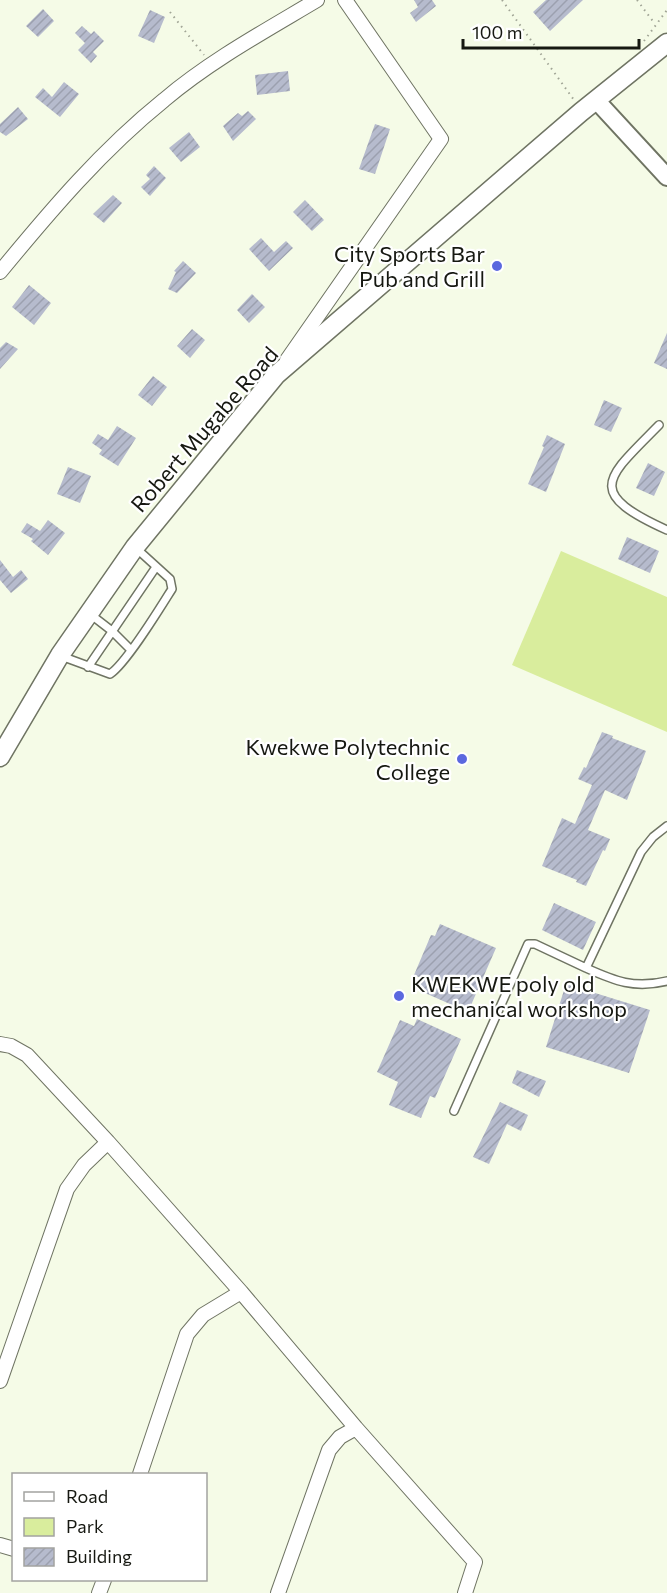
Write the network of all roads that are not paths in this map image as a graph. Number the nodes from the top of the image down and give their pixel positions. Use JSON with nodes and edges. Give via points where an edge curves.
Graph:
{"nodes":[{"id":1,"x":317,"y":0,"type":"edge"},
{"id":2,"x":345,"y":0,"type":"edge"},
{"id":3,"x":667,"y":43,"type":"edge"},
{"id":4,"x":596,"y":100,"type":"junction"},
{"id":5,"x":667,"y":177,"type":"edge"},
{"id":6,"x":0,"y":272,"type":"edge"},
{"id":7,"x":276,"y":375,"type":"junction"},
{"id":8,"x":659,"y":425,"type":"dead end"},
{"id":9,"x":667,"y":530,"type":"edge"},
{"id":10,"x":135,"y":547,"type":"junction"},
{"id":11,"x":156,"y":567,"type":"junction"},
{"id":12,"x":88,"y":613,"type":"junction"},
{"id":13,"x":112,"y":631,"type":"junction"},
{"id":14,"x":131,"y":650,"type":"junction"},
{"id":15,"x":60,"y":655,"type":"junction"},
{"id":16,"x":88,"y":666,"type":"junction"},
{"id":17,"x":0,"y":757,"type":"edge"},
{"id":18,"x":667,"y":826,"type":"edge"},
{"id":19,"x":586,"y":968,"type":"junction"},
{"id":20,"x":667,"y":981,"type":"edge"},
{"id":21,"x":0,"y":1044,"type":"edge"},
{"id":22,"x":454,"y":1111,"type":"dead end"},
{"id":23,"x":108,"y":1142,"type":"junction"},
{"id":24,"x":241,"y":1292,"type":"junction"},
{"id":25,"x":0,"y":1381,"type":"edge"},
{"id":26,"x":356,"y":1428,"type":"junction"},
{"id":27,"x":140,"y":1473,"type":"edge"},
{"id":28,"x":278,"y":1593,"type":"edge"},
{"id":29,"x":465,"y":1593,"type":"edge"}],
"edges":[{"from":1,"to":6,"type":"street","via":[[212,64],[165,99],[115,142]]},
{"from":2,"to":7,"type":"street","via":[[441,139]]},
{"from":3,"to":4,"type":"main road","name":"Robert Mugabe Road"},
{"from":4,"to":5,"type":"street"},
{"from":4,"to":7,"type":"main road","name":"Robert Mugabe Road"},
{"from":7,"to":10,"type":"main road","name":"Robert Mugabe Road"},
{"from":8,"to":9,"type":"lane","via":[[620,465],[610,486],[628,511]]},
{"from":10,"to":11,"type":"lane"},
{"from":10,"to":12,"type":"main road","name":"Robert Mugabe Road"},
{"from":11,"to":13,"type":"lane"},
{"from":11,"to":14,"type":"lane","via":[[170,579],[172,589]]},
{"from":12,"to":13,"type":"lane"},
{"from":12,"to":15,"type":"main road","name":"Robert Mugabe Road"},
{"from":13,"to":14,"type":"lane"},
{"from":13,"to":16,"type":"lane"},
{"from":14,"to":16,"type":"lane","via":[[110,674]]},
{"from":15,"to":16,"type":"lane"},
{"from":15,"to":17,"type":"main road","name":"Robert Mugabe Road"},
{"from":18,"to":19,"type":"lane","via":[[641,852]]},
{"from":19,"to":20,"type":"lane","via":[[635,985]]},
{"from":19,"to":22,"type":"lane","via":[[528,944]]},
{"from":21,"to":23,"type":"street","via":[[27,1055]]},
{"from":23,"to":24,"type":"street"},
{"from":23,"to":25,"type":"street","via":[[67,1189]]},
{"from":24,"to":26,"type":"street"},
{"from":24,"to":27,"type":"street","via":[[202,1315],[187,1334]]},
{"from":26,"to":28,"type":"street","via":[[340,1437],[329,1450]]},
{"from":26,"to":29,"type":"street","via":[[475,1562]]}]}
